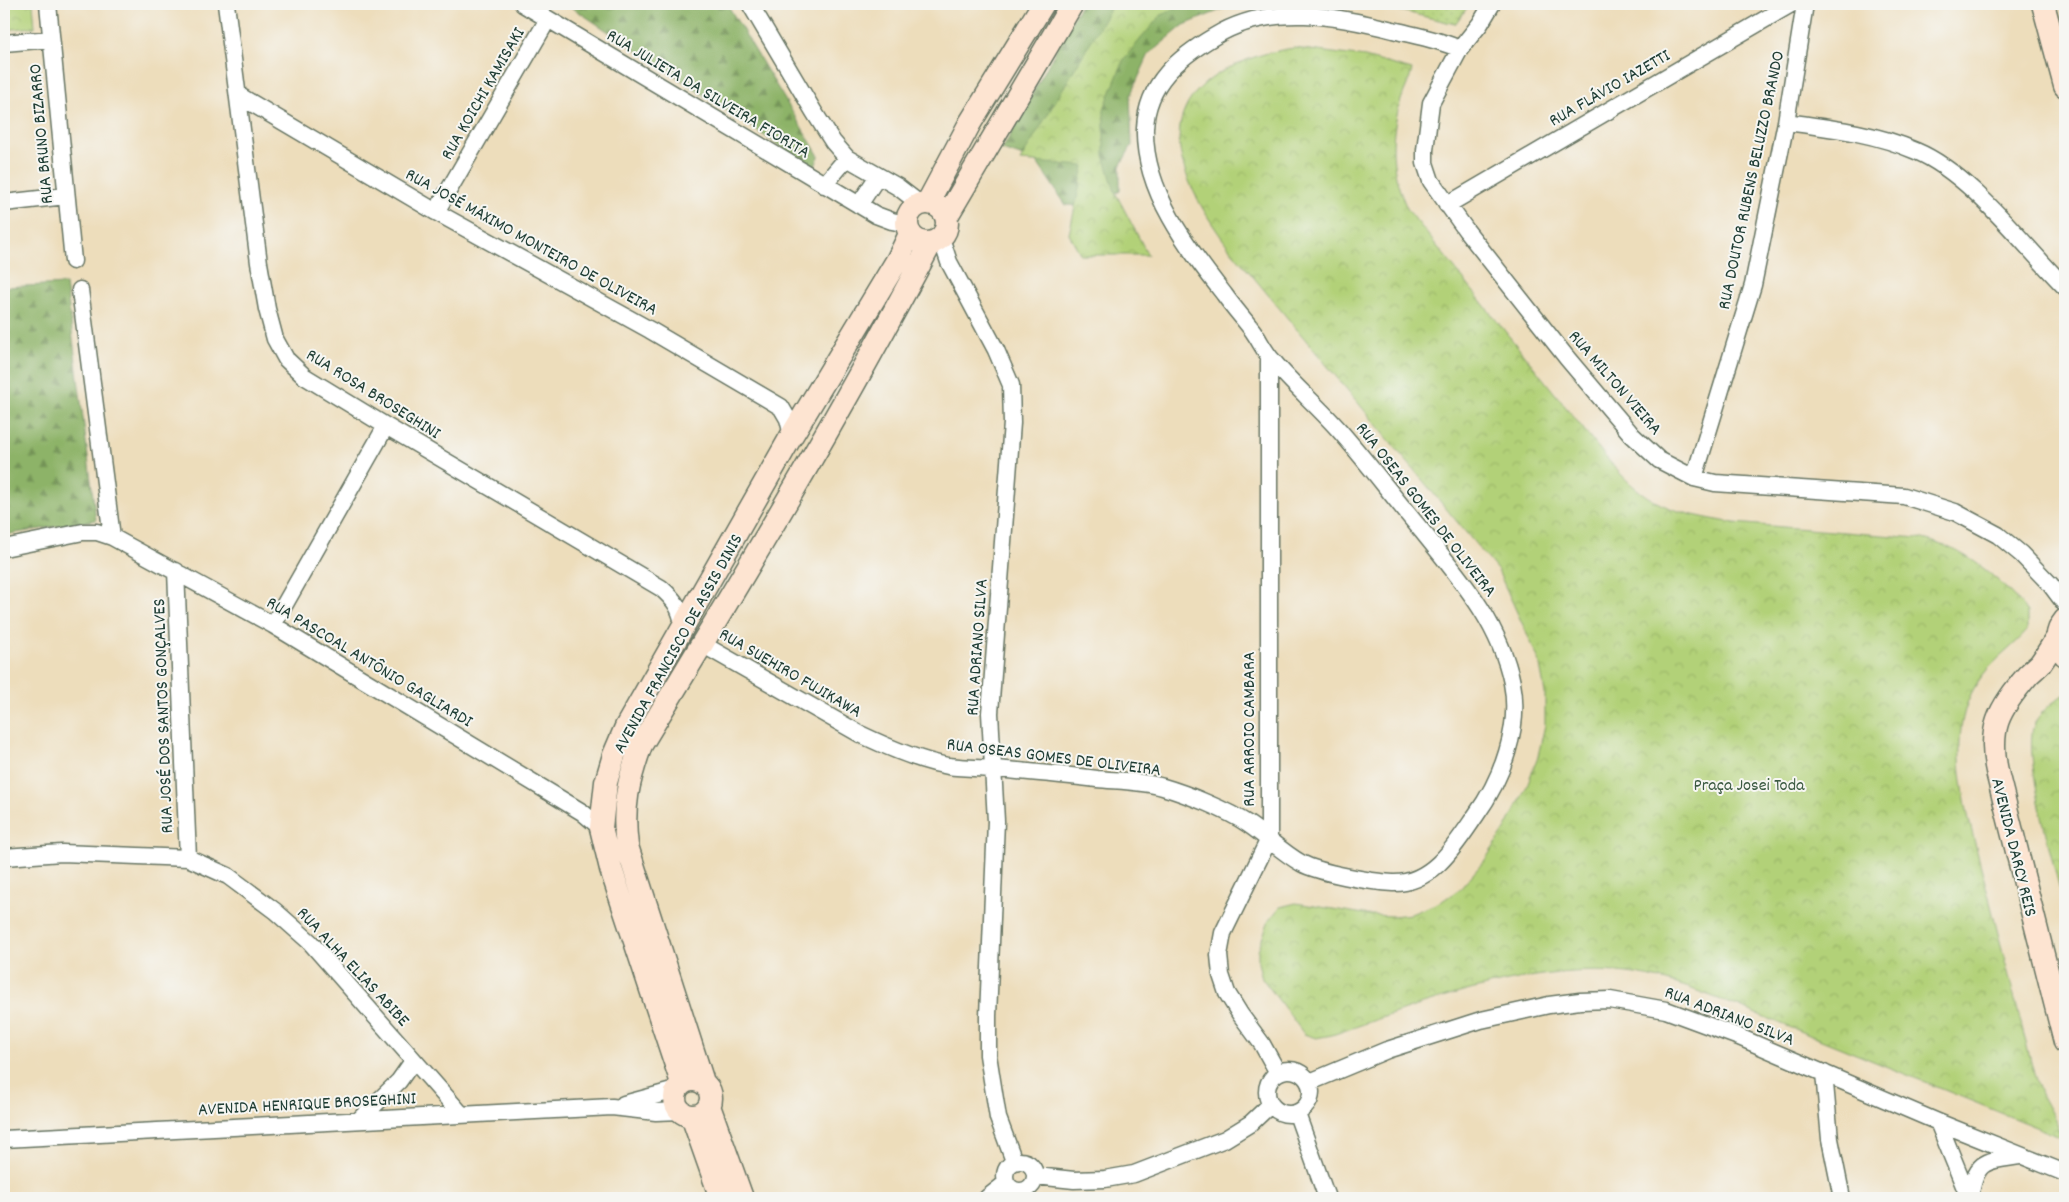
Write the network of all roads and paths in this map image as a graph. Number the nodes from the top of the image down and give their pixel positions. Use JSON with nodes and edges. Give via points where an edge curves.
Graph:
{"nodes":[{"id":1,"x":48,"y":4,"type":"edge"},
{"id":2,"x":226,"y":4,"type":"edge"},
{"id":3,"x":523,"y":4,"type":"edge"},
{"id":4,"x":750,"y":4,"type":"edge"},
{"id":5,"x":1072,"y":4,"type":"edge"},
{"id":6,"x":1492,"y":4,"type":"edge"},
{"id":7,"x":1791,"y":4,"type":"edge"},
{"id":8,"x":1805,"y":4,"type":"edge"},
{"id":9,"x":2043,"y":4,"type":"edge"},
{"id":10,"x":1034,"y":10,"type":"edge"},
{"id":11,"x":548,"y":20,"type":"junction"},
{"id":12,"x":51,"y":39,"type":"junction"},
{"id":13,"x":4,"y":43,"type":"edge"},
{"id":14,"x":1460,"y":49,"type":"junction"},
{"id":15,"x":2065,"y":86,"type":"edge"},
{"id":16,"x":238,"y":95,"type":"junction"},
{"id":17,"x":1786,"y":122,"type":"junction"},
{"id":18,"x":847,"y":158,"type":"junction"},
{"id":19,"x":878,"y":176,"type":"junction"},
{"id":20,"x":824,"y":185,"type":"junction"},
{"id":21,"x":66,"y":196,"type":"junction"},
{"id":22,"x":4,"y":203,"type":"edge"},
{"id":23,"x":924,"y":203,"type":"junction"},
{"id":24,"x":859,"y":205,"type":"junction"},
{"id":25,"x":1447,"y":205,"type":"junction"},
{"id":26,"x":436,"y":212,"type":"junction"},
{"id":27,"x":947,"y":216,"type":"junction"},
{"id":28,"x":908,"y":229,"type":"junction"},
{"id":29,"x":936,"y":241,"type":"junction"},
{"id":30,"x":72,"y":261,"type":"dead end"},
{"id":31,"x":2062,"y":281,"type":"edge"},
{"id":32,"x":80,"y":290,"type":"dead end"},
{"id":33,"x":1269,"y":358,"type":"junction"},
{"id":34,"x":386,"y":426,"type":"junction"},
{"id":35,"x":792,"y":435,"type":"junction"},
{"id":36,"x":1694,"y":478,"type":"junction"},
{"id":37,"x":112,"y":536,"type":"junction"},
{"id":38,"x":4,"y":548,"type":"edge"},
{"id":39,"x":176,"y":572,"type":"junction"},
{"id":40,"x":2065,"y":616,"type":"edge"},
{"id":41,"x":273,"y":625,"type":"junction"},
{"id":42,"x":684,"y":627,"type":"junction"},
{"id":43,"x":2063,"y":628,"type":"edge"},
{"id":44,"x":702,"y":644,"type":"junction"},
{"id":45,"x":860,"y":734,"type":"joint"},
{"id":46,"x":994,"y":769,"type":"junction"},
{"id":47,"x":601,"y":828,"type":"junction"},
{"id":48,"x":1269,"y":839,"type":"junction"},
{"id":49,"x":4,"y":858,"type":"edge"},
{"id":50,"x":188,"y":858,"type":"junction"},
{"id":51,"x":2065,"y":1042,"type":"edge"},
{"id":52,"x":413,"y":1061,"type":"junction"},
{"id":53,"x":1278,"y":1073,"type":"junction"},
{"id":54,"x":1824,"y":1073,"type":"junction"},
{"id":55,"x":1310,"y":1082,"type":"junction"},
{"id":56,"x":691,"y":1098,"type":"junction"},
{"id":57,"x":1270,"y":1105,"type":"junction"},
{"id":58,"x":1296,"y":1114,"type":"junction"},
{"id":59,"x":462,"y":1115,"type":"junction"},
{"id":60,"x":359,"y":1120,"type":"junction"},
{"id":61,"x":1938,"y":1122,"type":"junction"},
{"id":62,"x":4,"y":1139,"type":"edge"},
{"id":63,"x":2022,"y":1156,"type":"junction"},
{"id":64,"x":1014,"y":1161,"type":"junction"},
{"id":65,"x":2040,"y":1163,"type":"junction"},
{"id":66,"x":2065,"y":1164,"type":"edge"},
{"id":67,"x":2065,"y":1173,"type":"edge"},
{"id":68,"x":1036,"y":1176,"type":"junction"},
{"id":69,"x":1006,"y":1183,"type":"junction"},
{"id":70,"x":721,"y":1198,"type":"edge"},
{"id":71,"x":742,"y":1198,"type":"edge"},
{"id":72,"x":987,"y":1198,"type":"edge"},
{"id":73,"x":1326,"y":1198,"type":"edge"},
{"id":74,"x":1842,"y":1198,"type":"edge"},
{"id":75,"x":1970,"y":1198,"type":"edge"}],
"edges":[{"from":1,"to":12,"type":"street","name":"RUA BRUNO BIZARRO"},
{"from":2,"to":16,"type":"street","name":"RUA ROSA BROSEGHINI"},
{"from":3,"to":11,"type":"street","name":"RUA JULIETA DA SILVEIRA FIORITA"},
{"from":4,"to":18,"type":"street","via":[[814,112]]},
{"from":5,"to":27,"type":"main road"},
{"from":6,"to":14,"type":"street","name":"RUA MILTON VIEIRA"},
{"from":7,"to":25,"type":"street","name":"RUA FLÁVIO IAZETTI"},
{"from":8,"to":17,"type":"street","name":"RUA DOUTOR RUBENS BELUZZO BRANDO"},
{"from":9,"to":15,"type":"main road"},
{"from":10,"to":23,"type":"main road"},
{"from":11,"to":20,"type":"street","name":"RUA JULIETA DA SILVEIRA FIORITA"},
{"from":11,"to":26,"type":"street","name":"RUA KOICHI KAMISAKI"},
{"from":12,"to":13,"type":"street"},
{"from":12,"to":21,"type":"street","name":"RUA BRUNO BIZARRO"},
{"from":14,"to":25,"type":"street","name":"RUA MILTON VIEIRA","via":[[1431,103],[1425,150],[1431,181]]},
{"from":14,"to":33,"type":"street","name":"RUA OSEAS GOMES DE OLIVEIRA","via":[[1445,42],[1365,22],[1295,14],[1224,30],[1177,61],[1162,79],[1150,103],[1145,126],[1146,153],[1152,178],[1180,236],[1255,334]]},
{"from":16,"to":26,"type":"street","name":"RUA JOSÉ MÁXIMO MONTEIRO DE OLIVEIRA"},
{"from":16,"to":34,"type":"street","name":"RUA ROSA BROSEGHINI","via":[[259,263],[275,339],[286,359],[304,376]]},
{"from":17,"to":31,"type":"street","via":[[1877,136],[1918,152],[1956,176]]},
{"from":17,"to":36,"type":"street","name":"RUA DOUTOR RUBENS BELUZZO BRANDO","via":[[1752,285]]},
{"from":18,"to":19,"type":"street"},
{"from":18,"to":20,"type":"street"},
{"from":19,"to":23,"type":"street"},
{"from":19,"to":24,"type":"street"},
{"from":20,"to":24,"type":"street","name":"RUA JULIETA DA SILVEIRA FIORITA"},
{"from":21,"to":22,"type":"street"},
{"from":21,"to":30,"type":"street","name":"RUA BRUNO BIZARRO"},
{"from":23,"to":27,"type":"main road","via":[[940,206]]},
{"from":23,"to":28,"type":"main road","via":[[913,208],[908,215]]},
{"from":24,"to":28,"type":"street","name":"RUA JULIETA DA SILVEIRA FIORITA"},
{"from":25,"to":36,"type":"street","name":"RUA MILTON VIEIRA","via":[[1632,436],[1659,460]]},
{"from":26,"to":35,"type":"street","name":"RUA JOSÉ MÁXIMO MONTEIRO DE OLIVEIRA","via":[[650,330],[781,407]]},
{"from":27,"to":29,"type":"main road","via":[[947,228]]},
{"from":28,"to":29,"type":"main road","via":[[919,242]]},
{"from":28,"to":35,"type":"main road","name":"AVENIDA FRANCISCO DE ASSIS DINIS","via":[[898,259]]},
{"from":29,"to":44,"type":"main road","name":"AVENIDA FRANCISCO DE ASSIS DINIS"},
{"from":29,"to":46,"type":"street","name":"RUA ADRIANO SILVA","via":[[996,350],[1011,385],[1012,423],[990,713]]},
{"from":32,"to":37,"type":"street"},
{"from":33,"to":48,"type":"street","name":"RUA ARROIO CAMBARA"},
{"from":33,"to":48,"type":"street","name":"RUA OSEAS GOMES DE OLIVEIRA","via":[[1338,428],[1471,591],[1506,660],[1513,686],[1514,712],[1510,744],[1482,808],[1448,854],[1421,876],[1396,883],[1357,878],[1302,863]]},
{"from":34,"to":41,"type":"street"},
{"from":34,"to":42,"type":"street","name":"RUA ROSA BROSEGHINI","via":[[661,588],[674,599]]},
{"from":35,"to":42,"type":"main road","name":"AVENIDA FRANCISCO DE ASSIS DINIS"},
{"from":36,"to":43,"type":"street","name":"RUA MILTON VIEIRA","via":[[1747,486],[1904,496],[1955,512],[2006,541],[2050,584]]},
{"from":37,"to":38,"type":"street","via":[[82,532]]},
{"from":37,"to":39,"type":"street","name":"RUA PASCOAL ANTÔNIO GAGLIARDI"},
{"from":39,"to":41,"type":"street","name":"RUA PASCOAL ANTÔNIO GAGLIARDI"},
{"from":39,"to":50,"type":"street","name":"RUA JOSÉ DOS SANTOS GONÇALVES"},
{"from":40,"to":43,"type":"street","name":"RUA MILTON VIEIRA"},
{"from":41,"to":47,"type":"street","name":"RUA PASCOAL ANTÔNIO GAGLIARDI","via":[[582,812]]},
{"from":42,"to":47,"type":"main road","name":"AVENIDA FRANCISCO DE ASSIS DINIS","via":[[626,727],[614,755],[606,782]]},
{"from":43,"to":51,"type":"main road","name":"AVENIDA DARCY REIS","via":[[2040,664],[2029,673],[1999,713],[1994,728],[1994,760]]},
{"from":44,"to":45,"type":"street","name":"RUA SUEHIRO FUJIKAWA"},
{"from":44,"to":56,"type":"main road","name":"AVENIDA FRANCISCO DE ASSIS DINIS","via":[[641,745],[626,796],[624,821],[627,846]]},
{"from":45,"to":46,"type":"street","name":"RUA OSEAS GOMES DE OLIVEIRA","via":[[946,765]]},
{"from":46,"to":48,"type":"street","name":"RUA OSEAS GOMES DE OLIVEIRA","via":[[1162,787],[1243,820]]},
{"from":46,"to":64,"type":"street","name":"RUA ADRIANO SILVA","via":[[996,821],[988,1055],[998,1118]]},
{"from":47,"to":56,"type":"main road","name":"AVENIDA FRANCISCO DE ASSIS DINIS","via":[[611,869]]},
{"from":48,"to":53,"type":"street","name":"RUA ARROIO CAMBARA","via":[[1223,933],[1219,955],[1227,993]]},
{"from":49,"to":50,"type":"street","name":"RUA ALHA ELIAS ABIBE","via":[[62,853]]},
{"from":50,"to":52,"type":"street","name":"RUA ALHA ELIAS ABIBE","via":[[228,876],[310,942]]},
{"from":52,"to":59,"type":"street","name":"RUA ALHA ELIAS ABIBE"},
{"from":52,"to":60,"type":"street","via":[[399,1081]]},
{"from":53,"to":55,"type":"street","via":[[1290,1070],[1302,1074]]},
{"from":53,"to":57,"type":"street","via":[[1270,1081],[1266,1093]]},
{"from":54,"to":55,"type":"street","name":"RUA ADRIANO SILVA","via":[[1666,1010],[1610,1000],[1549,1005],[1482,1020],[1387,1050]]},
{"from":54,"to":61,"type":"street","name":"RUA ADRIANO SILVA"},
{"from":54,"to":74,"type":"street","via":[[1830,1139]]},
{"from":55,"to":58,"type":"street","via":[[1312,1095],[1307,1106]]},
{"from":56,"to":59,"type":"street","name":"AVENIDA HENRIQUE BROSEGHINI","via":[[612,1107]]},
{"from":56,"to":70,"type":"main road","name":"AVENIDA FRANCISCO DE ASSIS DINIS"},
{"from":56,"to":71,"type":"main road","name":"AVENIDA FRANCISCO DE ASSIS DINIS"},
{"from":57,"to":58,"type":"street","via":[[1282,1114]]},
{"from":57,"to":68,"type":"street","via":[[1251,1123],[1225,1139],[1134,1174],[1074,1180]]},
{"from":58,"to":73,"type":"street"},
{"from":59,"to":60,"type":"street","name":"AVENIDA HENRIQUE BROSEGHINI"},
{"from":60,"to":62,"type":"street","name":"AVENIDA HENRIQUE BROSEGHINI"},
{"from":61,"to":63,"type":"street","name":"RUA ADRIANO SILVA"},
{"from":61,"to":75,"type":"street"},
{"from":63,"to":65,"type":"street","name":"RUA ADRIANO SILVA"},
{"from":63,"to":75,"type":"street","via":[[1984,1164],[1973,1180]]},
{"from":64,"to":68,"type":"street","via":[[1025,1160],[1033,1167]]},
{"from":64,"to":69,"type":"street","via":[[1007,1166]]},
{"from":65,"to":66,"type":"street","name":"RUA ADRIANO SILVA"},
{"from":65,"to":67,"type":"street","name":"RUA ADRIANO SILVA"},
{"from":68,"to":69,"type":"street","via":[[1032,1186],[1024,1191],[1013,1190]]},
{"from":69,"to":72,"type":"street"}]}
